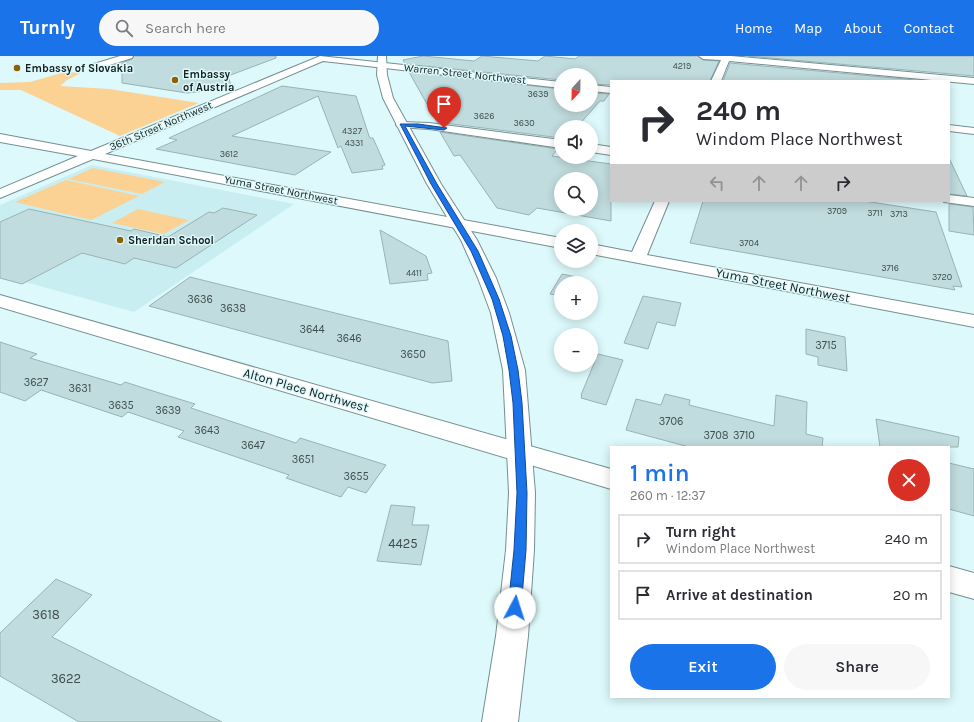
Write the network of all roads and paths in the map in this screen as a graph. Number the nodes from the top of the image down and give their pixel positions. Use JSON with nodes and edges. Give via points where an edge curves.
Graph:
{"nodes":[{"id":1,"x":130,"y":56,"type":"edge"},
{"id":2,"x":703,"y":56,"type":"edge"},
{"id":3,"x":727,"y":57,"type":"edge"},
{"id":4,"x":322,"y":58,"type":"joint"},
{"id":5,"x":381,"y":60,"type":"edge"},
{"id":6,"x":97,"y":66,"type":"dead end"},
{"id":7,"x":716,"y":80,"type":"edge"},
{"id":8,"x":974,"y":81,"type":"edge"},
{"id":9,"x":554,"y":84,"type":"edge"},
{"id":10,"x":598,"y":89,"type":"edge"},
{"id":11,"x":610,"y":90,"type":"edge"},
{"id":12,"x":402,"y":125,"type":"junction"},
{"id":13,"x":950,"y":128,"type":"edge"},
{"id":14,"x":974,"y":131,"type":"edge"},
{"id":15,"x":0,"y":138,"type":"edge"},
{"id":16,"x":554,"y":143,"type":"edge"},
{"id":17,"x":598,"y":149,"type":"edge"},
{"id":18,"x":610,"y":151,"type":"edge"},
{"id":19,"x":92,"y":155,"type":"junction"},
{"id":20,"x":0,"y":194,"type":"edge"},
{"id":21,"x":950,"y":199,"type":"edge"},
{"id":22,"x":662,"y":202,"type":"edge"},
{"id":23,"x":974,"y":202,"type":"edge"},
{"id":24,"x":460,"y":224,"type":"junction"},
{"id":25,"x":554,"y":242,"type":"edge"},
{"id":26,"x":598,"y":250,"type":"edge"},
{"id":27,"x":638,"y":257,"type":"junction"},
{"id":28,"x":0,"y":301,"type":"edge"},
{"id":29,"x":974,"y":321,"type":"edge"},
{"id":30,"x":520,"y":453,"type":"junction"},
{"id":31,"x":610,"y":479,"type":"edge"},
{"id":32,"x":950,"y":579,"type":"edge"},
{"id":33,"x":974,"y":586,"type":"edge"},
{"id":34,"x":500,"y":722,"type":"edge"}],
"edges":[{"from":1,"to":6,"type":"street"},
{"from":2,"to":3,"type":"street"},
{"from":3,"to":7,"type":"street"},
{"from":3,"to":8,"type":"street"},
{"from":4,"to":5,"type":"street","name":"Warren Street Northwest"},
{"from":4,"to":19,"type":"street","name":"36th Street Northwest"},
{"from":5,"to":9,"type":"street","name":"Warren Street Northwest"},
{"from":5,"to":12,"type":"street","via":[[386,91]]},
{"from":10,"to":11,"type":"street"},
{"from":12,"to":16,"type":"street","via":[[429,126]]},
{"from":12,"to":24,"type":"street","via":[[434,184]]},
{"from":13,"to":14,"type":"street"},
{"from":15,"to":19,"type":"street","name":"Yuma Street Northwest"},
{"from":17,"to":18,"type":"street"},
{"from":19,"to":20,"type":"street","name":"36th Street Northwest"},
{"from":19,"to":24,"type":"street","name":"Yuma Street Northwest"},
{"from":21,"to":23,"type":"street"},
{"from":22,"to":27,"type":"street"},
{"from":24,"to":25,"type":"street","name":"Yuma Street Northwest"},
{"from":24,"to":30,"type":"street","via":[[496,299],[507,336],[514,370]]},
{"from":26,"to":27,"type":"street","name":"Yuma Street Northwest"},
{"from":27,"to":29,"type":"street","name":"Yuma Street Northwest"},
{"from":28,"to":30,"type":"street","name":"Alton Place Northwest"},
{"from":30,"to":31,"type":"street","name":"Alton Place Northwest"},
{"from":30,"to":34,"type":"street","via":[[520,550]]},
{"from":32,"to":33,"type":"street"}]}
